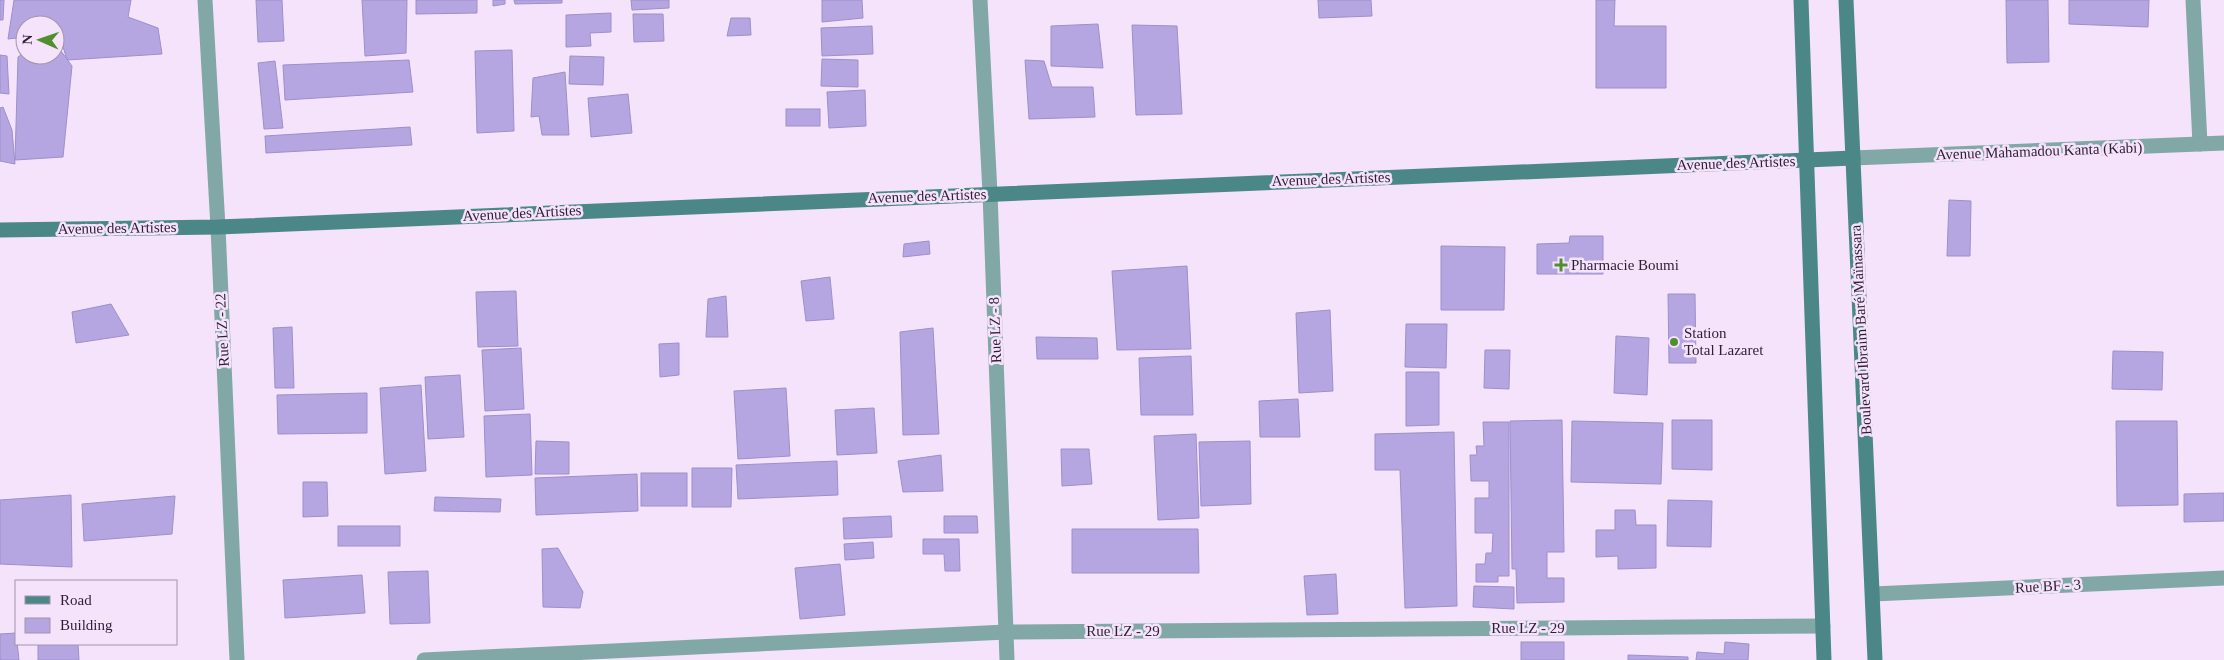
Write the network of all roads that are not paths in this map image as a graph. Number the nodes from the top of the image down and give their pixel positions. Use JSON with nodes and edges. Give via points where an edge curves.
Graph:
{"nodes":[{"id":1,"x":205,"y":0,"type":"edge"},
{"id":2,"x":980,"y":0,"type":"edge"},
{"id":3,"x":1801,"y":0,"type":"edge"},
{"id":4,"x":1846,"y":0,"type":"edge"},
{"id":5,"x":2194,"y":0,"type":"edge"},
{"id":6,"x":2224,"y":143,"type":"edge"},
{"id":7,"x":2200,"y":144,"type":"junction"},
{"id":8,"x":1853,"y":158,"type":"junction"},
{"id":9,"x":1807,"y":161,"type":"junction"},
{"id":10,"x":990,"y":193,"type":"junction"},
{"id":11,"x":218,"y":227,"type":"junction"},
{"id":12,"x":0,"y":230,"type":"edge"},
{"id":13,"x":2224,"y":578,"type":"edge"},
{"id":14,"x":1873,"y":594,"type":"junction"},
{"id":15,"x":1823,"y":626,"type":"junction"},
{"id":16,"x":1006,"y":632,"type":"junction"},
{"id":17,"x":237,"y":660,"type":"edge"},
{"id":18,"x":424,"y":660,"type":"edge"},
{"id":19,"x":1007,"y":660,"type":"edge"},
{"id":20,"x":1824,"y":660,"type":"edge"},
{"id":21,"x":1874,"y":660,"type":"edge"}],
"edges":[{"from":1,"to":11,"type":"street","name":"Rue LZ - 22"},
{"from":2,"to":10,"type":"street","name":"Rue LZ - 8"},
{"from":3,"to":9,"type":"street"},
{"from":4,"to":8,"type":"street","name":"Boulevard Ibraim Baré Maïnassara"},
{"from":5,"to":7,"type":"street"},
{"from":6,"to":7,"type":"street","name":"Avenue Mahamadou Kanta (Kabi)"},
{"from":7,"to":8,"type":"street","name":"Avenue Mahamadou Kanta (Kabi)"},
{"from":8,"to":9,"type":"street","name":"Avenue des Artistes"},
{"from":8,"to":14,"type":"street","name":"Boulevard Ibraim Baré Maïnassara"},
{"from":9,"to":10,"type":"street","name":"Avenue des Artistes"},
{"from":9,"to":15,"type":"street"},
{"from":10,"to":11,"type":"street","name":"Avenue des Artistes"},
{"from":10,"to":16,"type":"street","name":"Rue LZ - 8"},
{"from":11,"to":12,"type":"street","name":"Avenue des Artistes"},
{"from":11,"to":17,"type":"street","name":"Rue LZ - 22"},
{"from":13,"to":14,"type":"street","name":"Rue BF - 3"},
{"from":14,"to":21,"type":"street","name":"Boulevard Ibraim Baré Maïnassara"},
{"from":15,"to":16,"type":"street","name":"Rue LZ - 29"},
{"from":15,"to":20,"type":"street"},
{"from":16,"to":18,"type":"street","name":"Rue LZ - 29"},
{"from":16,"to":19,"type":"street","name":"Rue LZ - 8"}]}
